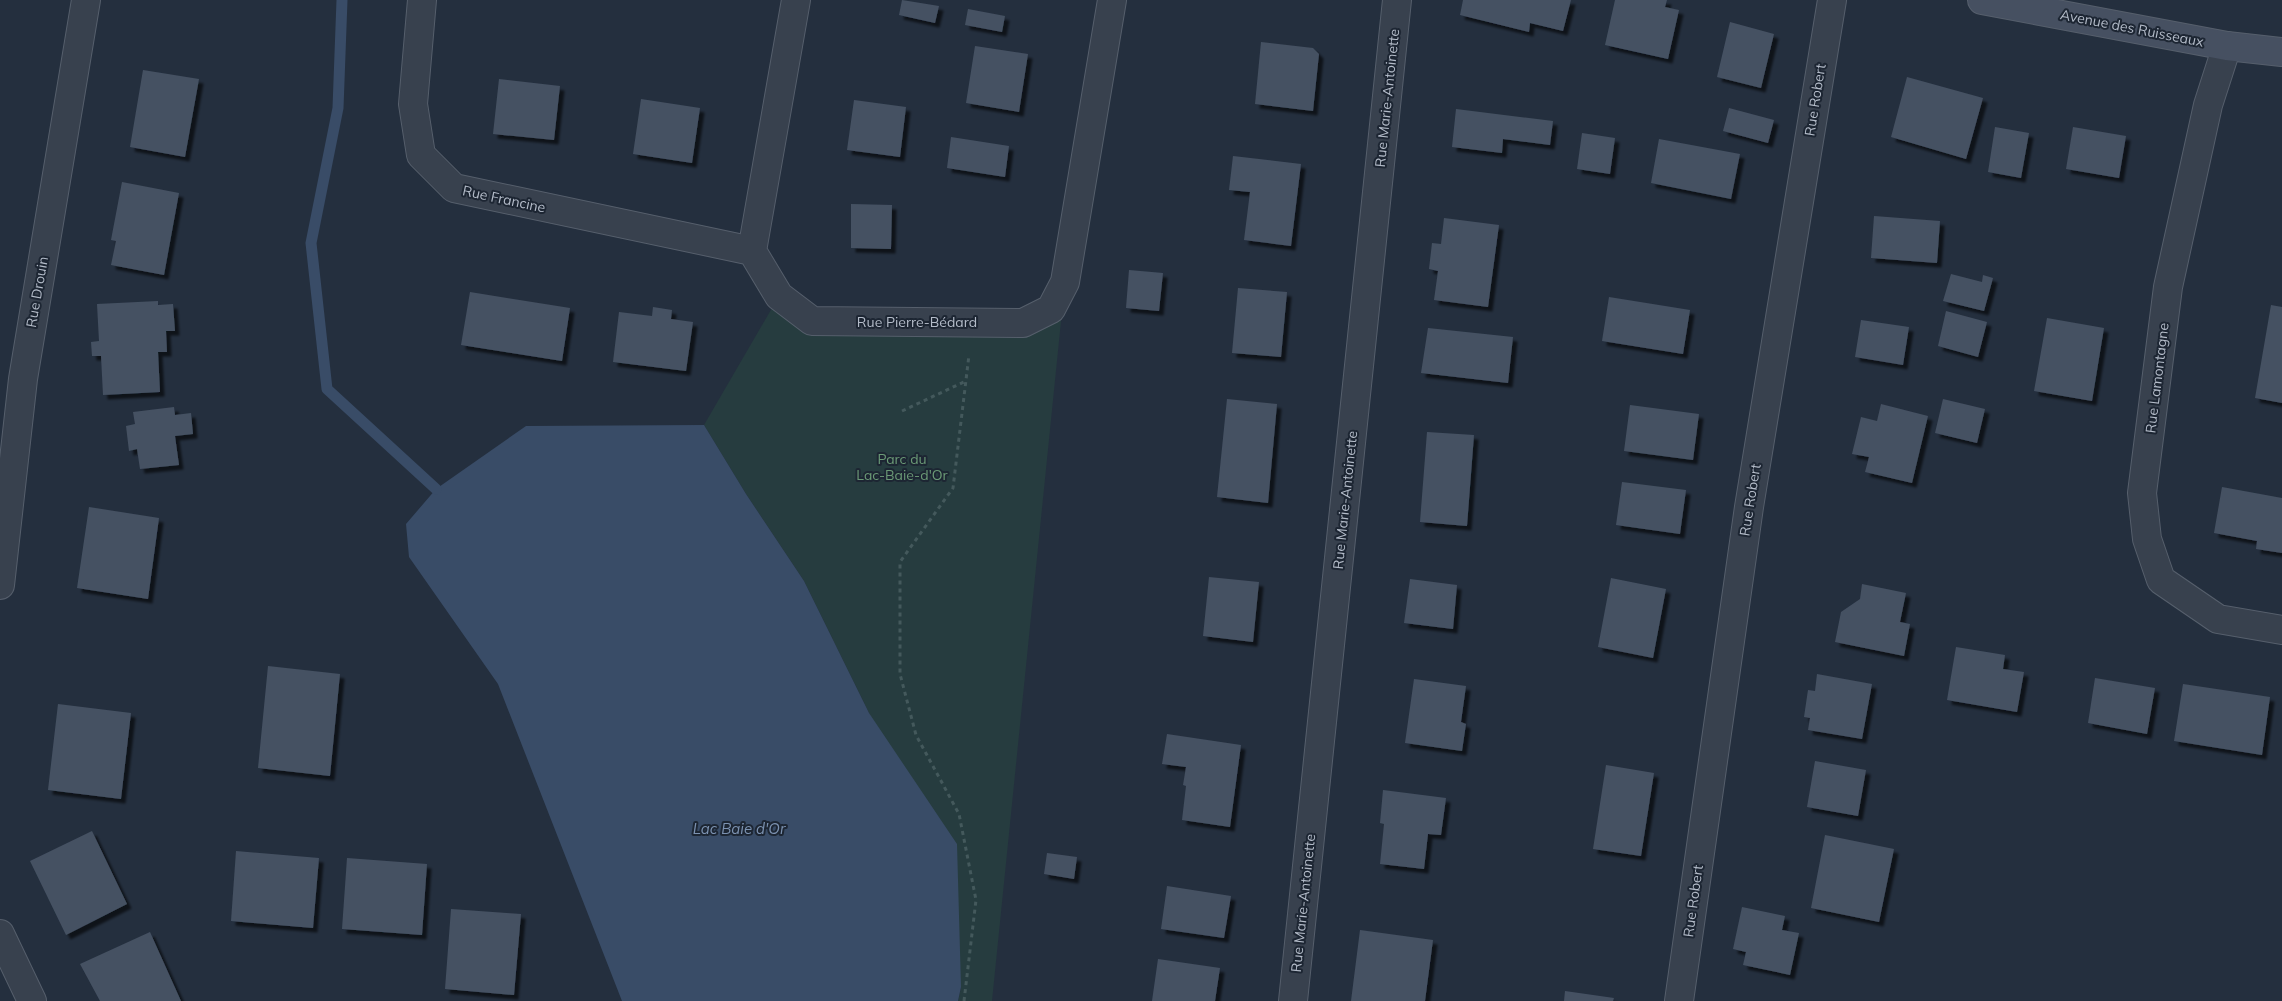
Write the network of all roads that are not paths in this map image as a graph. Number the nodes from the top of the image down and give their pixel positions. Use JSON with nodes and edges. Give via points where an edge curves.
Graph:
{"nodes":[{"id":1,"x":86,"y":0,"type":"edge"},
{"id":2,"x":422,"y":0,"type":"edge"},
{"id":3,"x":796,"y":0,"type":"edge"},
{"id":4,"x":1112,"y":0,"type":"edge"},
{"id":5,"x":1397,"y":0,"type":"edge"},
{"id":6,"x":1832,"y":0,"type":"edge"},
{"id":7,"x":1982,"y":0,"type":"edge"},
{"id":8,"x":2227,"y":46,"type":"junction"},
{"id":9,"x":2282,"y":52,"type":"edge"},
{"id":10,"x":752,"y":251,"type":"junction"},
{"id":11,"x":0,"y":585,"type":"edge"},
{"id":12,"x":2282,"y":630,"type":"edge"},
{"id":13,"x":0,"y":934,"type":"edge"},
{"id":14,"x":32,"y":1001,"type":"edge"},
{"id":15,"x":1293,"y":1001,"type":"edge"},
{"id":16,"x":1679,"y":1001,"type":"edge"}],
"edges":[{"from":1,"to":11,"type":"street","name":"Rue Drouin","via":[[23,379]]},
{"from":2,"to":10,"type":"street","name":"Rue Francine","via":[[413,104],[421,155],[454,188]]},
{"from":3,"to":10,"type":"street"},
{"from":4,"to":10,"type":"street","name":"Rue Pierre-Bédard","via":[[1065,282],[1051,309],[1023,322],[812,321],[779,296]]},
{"from":5,"to":15,"type":"street","name":"Rue Marie-Antoinette"},
{"from":6,"to":16,"type":"street","name":"Rue Robert","via":[[1749,507]]},
{"from":7,"to":8,"type":"street","name":"Avenue des Ruisseaux"},
{"from":8,"to":9,"type":"street","name":"Avenue des Ruisseaux"},
{"from":8,"to":12,"type":"street","name":"Rue Lamontagne","via":[[2208,105],[2168,287],[2142,492],[2148,539],[2161,580],[2218,619]]},
{"from":13,"to":14,"type":"street"}]}
